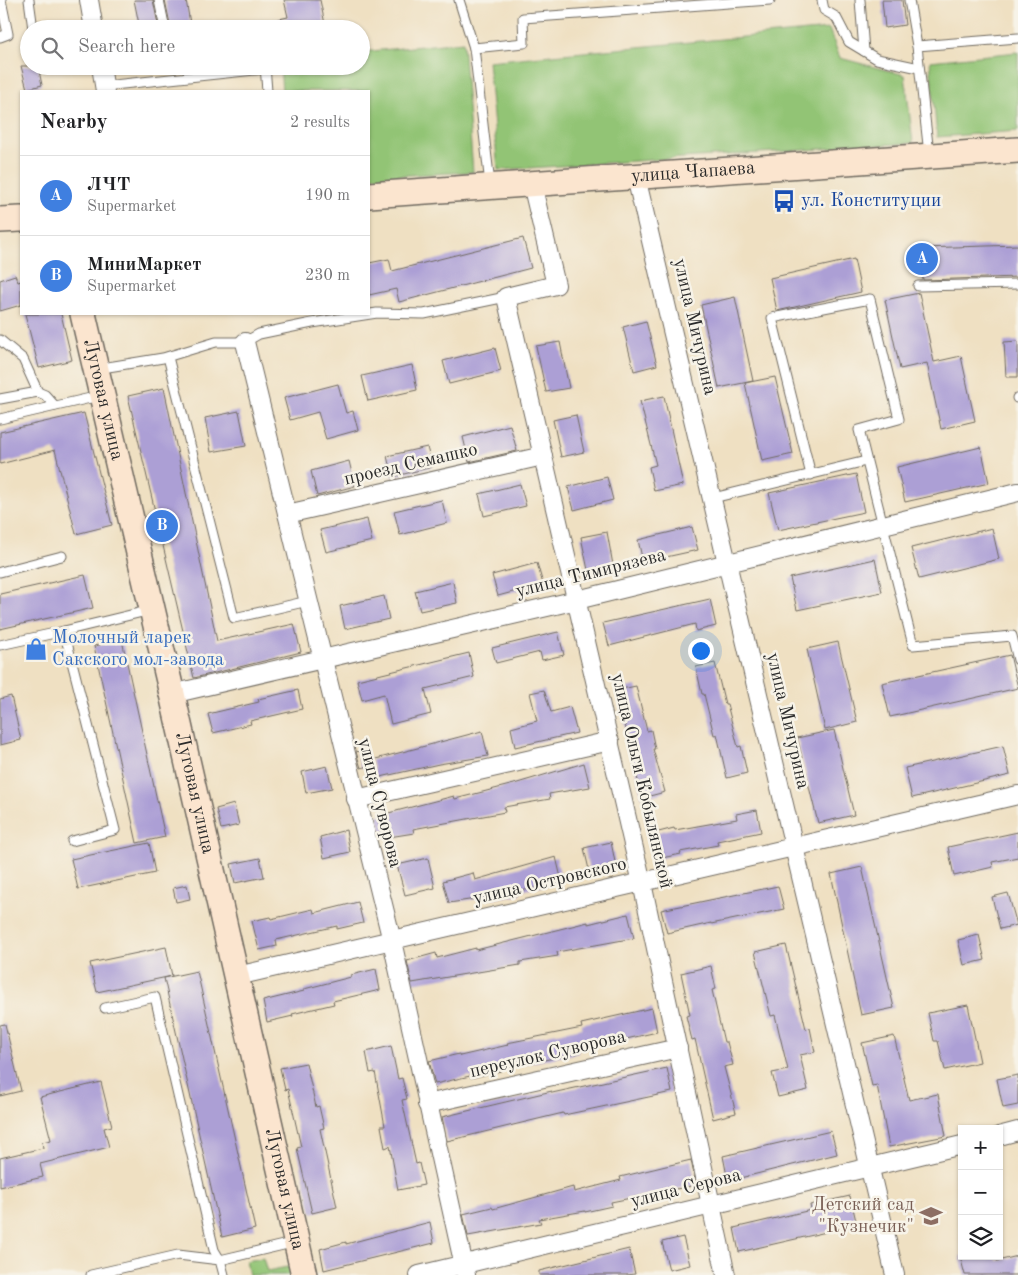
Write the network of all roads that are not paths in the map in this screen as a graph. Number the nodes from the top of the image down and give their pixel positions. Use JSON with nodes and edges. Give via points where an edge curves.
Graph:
{"nodes":[{"id":1,"x":1,"y":0,"type":"edge"},
{"id":2,"x":28,"y":0,"type":"edge"},
{"id":3,"x":89,"y":0,"type":"edge"},
{"id":4,"x":160,"y":0,"type":"edge"},
{"id":5,"x":458,"y":0,"type":"edge"},
{"id":6,"x":770,"y":0,"type":"edge"},
{"id":7,"x":822,"y":0,"type":"edge"},
{"id":8,"x":860,"y":0,"type":"edge"},
{"id":9,"x":909,"y":0,"type":"edge"},
{"id":10,"x":31,"y":20,"type":"edge"},
{"id":11,"x":92,"y":20,"type":"edge"},
{"id":12,"x":163,"y":20,"type":"edge"},
{"id":13,"x":0,"y":36,"type":"edge"},
{"id":14,"x":1018,"y":38,"type":"edge"},
{"id":15,"x":917,"y":46,"type":"junction"},
{"id":16,"x":474,"y":48,"type":"junction"},
{"id":17,"x":864,"y":52,"type":"junction"},
{"id":18,"x":919,"y":68,"type":"junction"},
{"id":19,"x":103,"y":75,"type":"edge"},
{"id":20,"x":207,"y":75,"type":"edge"},
{"id":21,"x":266,"y":75,"type":"edge"},
{"id":22,"x":105,"y":89,"type":"edge"},
{"id":23,"x":267,"y":90,"type":"edge"},
{"id":24,"x":1018,"y":150,"type":"edge"},
{"id":25,"x":929,"y":157,"type":"junction"},
{"id":26,"x":636,"y":177,"type":"junction"},
{"id":27,"x":532,"y":184,"type":"junction"},
{"id":28,"x":490,"y":187,"type":"junction"},
{"id":29,"x":370,"y":195,"type":"edge"},
{"id":30,"x":20,"y":219,"type":"edge"},
{"id":31,"x":0,"y":220,"type":"edge"},
{"id":32,"x":1018,"y":284,"type":"edge"},
{"id":33,"x":918,"y":286,"type":"dead end"},
{"id":34,"x":506,"y":297,"type":"junction"},
{"id":35,"x":370,"y":314,"type":"edge"},
{"id":36,"x":83,"y":315,"type":"edge"},
{"id":37,"x":363,"y":315,"type":"edge"},
{"id":38,"x":0,"y":340,"type":"edge"},
{"id":39,"x":245,"y":342,"type":"junction"},
{"id":40,"x":168,"y":357,"type":"junction"},
{"id":41,"x":96,"y":369,"type":"junction"},
{"id":42,"x":38,"y":392,"type":"junction"},
{"id":43,"x":102,"y":395,"type":"junction"},
{"id":44,"x":0,"y":399,"type":"edge"},
{"id":45,"x":55,"y":406,"type":"junction"},
{"id":46,"x":0,"y":419,"type":"edge"},
{"id":47,"x":543,"y":456,"type":"junction"},
{"id":48,"x":866,"y":461,"type":"junction"},
{"id":49,"x":811,"y":475,"type":"junction"},
{"id":50,"x":1018,"y":492,"type":"edge"},
{"id":51,"x":713,"y":498,"type":"junction"},
{"id":52,"x":287,"y":514,"type":"junction"},
{"id":53,"x":882,"y":524,"type":"junction"},
{"id":54,"x":62,"y":556,"type":"dead end"},
{"id":55,"x":728,"y":562,"type":"junction"},
{"id":56,"x":0,"y":572,"type":"edge"},
{"id":57,"x":578,"y":600,"type":"junction"},
{"id":58,"x":308,"y":601,"type":"junction"},
{"id":59,"x":153,"y":610,"type":"junction"},
{"id":60,"x":64,"y":631,"type":"junction"},
{"id":61,"x":0,"y":645,"type":"edge"},
{"id":62,"x":322,"y":659,"type":"junction"},
{"id":63,"x":1018,"y":660,"type":"edge"},
{"id":64,"x":172,"y":694,"type":"junction"},
{"id":65,"x":610,"y":741,"type":"junction"},
{"id":66,"x":1018,"y":795,"type":"edge"},
{"id":67,"x":356,"y":799,"type":"junction"},
{"id":68,"x":72,"y":841,"type":"dead end"},
{"id":69,"x":795,"y":847,"type":"junction"},
{"id":70,"x":642,"y":882,"type":"junction"},
{"id":71,"x":392,"y":941,"type":"junction"},
{"id":72,"x":237,"y":976,"type":"junction"},
{"id":73,"x":105,"y":1008,"type":"dead end"},
{"id":74,"x":678,"y":1048,"type":"junction"},
{"id":75,"x":427,"y":1104,"type":"junction"},
{"id":76,"x":1018,"y":1131,"type":"edge"},
{"id":77,"x":1003,"y":1135,"type":"edge"},
{"id":78,"x":958,"y":1146,"type":"edge"},
{"id":79,"x":871,"y":1167,"type":"junction"},
{"id":80,"x":711,"y":1205,"type":"junction"},
{"id":81,"x":296,"y":1242,"type":"junction"},
{"id":82,"x":220,"y":1260,"type":"junction"},
{"id":83,"x":465,"y":1270,"type":"edge"},
{"id":84,"x":91,"y":1275,"type":"edge"},
{"id":85,"x":224,"y":1275,"type":"edge"},
{"id":86,"x":304,"y":1275,"type":"edge"},
{"id":87,"x":419,"y":1275,"type":"edge"},
{"id":88,"x":726,"y":1275,"type":"edge"},
{"id":89,"x":895,"y":1275,"type":"edge"}],
"edges":[{"from":1,"to":13,"type":"lane","via":[[8,34]]},
{"from":2,"to":10,"type":"lane"},
{"from":3,"to":11,"type":"street"},
{"from":4,"to":12,"type":"lane"},
{"from":5,"to":16,"type":"lane"},
{"from":6,"to":16,"type":"lane","via":[[523,18],[524,43]]},
{"from":7,"to":17,"type":"lane","via":[[824,10],[836,17],[848,42]]},
{"from":8,"to":17,"type":"lane"},
{"from":9,"to":15,"type":"lane"},
{"from":14,"to":15,"type":"lane"},
{"from":15,"to":18,"type":"lane"},
{"from":16,"to":28,"type":"lane"},
{"from":17,"to":18,"type":"lane","via":[[877,59]]},
{"from":18,"to":25,"type":"lane"},
{"from":19,"to":22,"type":"street"},
{"from":20,"to":22,"type":"lane"},
{"from":21,"to":23,"type":"lane"},
{"from":24,"to":25,"type":"street","name":"улица Чапаева"},
{"from":25,"to":26,"type":"street","name":"улица Чапаева"},
{"from":26,"to":27,"type":"street","name":"улица Чапаева"},
{"from":26,"to":51,"type":"street","name":"улица Мичурина"},
{"from":27,"to":28,"type":"street","name":"улица Чапаева"},
{"from":27,"to":34,"type":"street","via":[[556,285]]},
{"from":28,"to":29,"type":"street","name":"улица Чапаева"},
{"from":30,"to":31,"type":"street"},
{"from":32,"to":33,"type":"lane"},
{"from":34,"to":35,"type":"lane","via":[[424,314]]},
{"from":34,"to":47,"type":"street","name":"улица Ольги Кобылянской"},
{"from":36,"to":41,"type":"street","name":"Луговая улица"},
{"from":37,"to":39,"type":"lane","via":[[259,334]]},
{"from":38,"to":42,"type":"lane","via":[[23,359]]},
{"from":39,"to":40,"type":"lane","via":[[216,342]]},
{"from":39,"to":52,"type":"street","name":"улица Суворова"},
{"from":40,"to":41,"type":"lane"},
{"from":40,"to":58,"type":"lane","via":[[234,618]]},
{"from":41,"to":43,"type":"street","name":"Луговая улица"},
{"from":42,"to":44,"type":"lane"},
{"from":42,"to":45,"type":"lane","via":[[46,395]]},
{"from":43,"to":45,"type":"lane"},
{"from":43,"to":59,"type":"street","name":"Луговая улица"},
{"from":45,"to":46,"type":"lane"},
{"from":47,"to":52,"type":"street","name":"проезд Семашко"},
{"from":47,"to":57,"type":"street","name":"улица Ольги Кобылянской"},
{"from":48,"to":49,"type":"lane"},
{"from":48,"to":49,"type":"lane","via":[[859,430],[899,419],[870,299],[772,318]]},
{"from":48,"to":53,"type":"lane"},
{"from":49,"to":51,"type":"lane"},
{"from":50,"to":53,"type":"street","name":"улица Тимирязева"},
{"from":51,"to":55,"type":"street","name":"улица Мичурина"},
{"from":52,"to":58,"type":"street","name":"улица Суворова"},
{"from":53,"to":55,"type":"street","name":"улица Тимирязева"},
{"from":53,"to":63,"type":"lane","via":[[913,645],[1012,636]]},
{"from":54,"to":56,"type":"lane"},
{"from":55,"to":57,"type":"street","name":"улица Тимирязева"},
{"from":55,"to":69,"type":"street","name":"улица Мичурина"},
{"from":57,"to":62,"type":"street","name":"улица Тимирязева"},
{"from":57,"to":65,"type":"street","name":"улица Ольги Кобылянской"},
{"from":58,"to":62,"type":"street","name":"улица Суворова"},
{"from":59,"to":60,"type":"lane"},
{"from":59,"to":64,"type":"street","name":"Луговая улица"},
{"from":60,"to":61,"type":"lane"},
{"from":60,"to":68,"type":"lane","via":[[115,830]]},
{"from":62,"to":64,"type":"street","name":"улица Тимирязева"},
{"from":62,"to":67,"type":"street","name":"улица Суворова"},
{"from":64,"to":72,"type":"street","name":"Луговая улица"},
{"from":65,"to":67,"type":"street"},
{"from":65,"to":70,"type":"street","name":"улица Ольги Кобылянской"},
{"from":66,"to":69,"type":"street","name":"улица Островского"},
{"from":67,"to":71,"type":"street","name":"улица Суворова"},
{"from":69,"to":70,"type":"street","name":"улица Островского"},
{"from":69,"to":79,"type":"street","name":"улица Мичурина"},
{"from":70,"to":71,"type":"street","name":"улица Островского"},
{"from":70,"to":74,"type":"street","name":"улица Ольги Кобылянской"},
{"from":71,"to":72,"type":"street","name":"улица Островского"},
{"from":71,"to":75,"type":"street","name":"улица Суворова"},
{"from":72,"to":81,"type":"street","name":"Луговая улица"},
{"from":73,"to":82,"type":"lane","via":[[155,997],[214,1250]]},
{"from":74,"to":75,"type":"street","name":"переулок Суворова"},
{"from":74,"to":80,"type":"street","name":"улица Ольги Кобылянской"},
{"from":75,"to":83,"type":"street","name":"улица Суворова"},
{"from":76,"to":77,"type":"street"},
{"from":78,"to":79,"type":"street","name":"улица Серова"},
{"from":79,"to":80,"type":"street","name":"улица Серова"},
{"from":79,"to":89,"type":"street","name":"улица Мичурина"},
{"from":80,"to":83,"type":"street","name":"улица Серова"},
{"from":80,"to":88,"type":"street","name":"улица Ольги Кобылянской"},
{"from":81,"to":82,"type":"lane"},
{"from":81,"to":86,"type":"street","name":"Луговая улица"},
{"from":82,"to":84,"type":"lane","via":[[178,1255]]},
{"from":82,"to":85,"type":"lane"},
{"from":83,"to":87,"type":"street","name":"улица Серова"}]}
